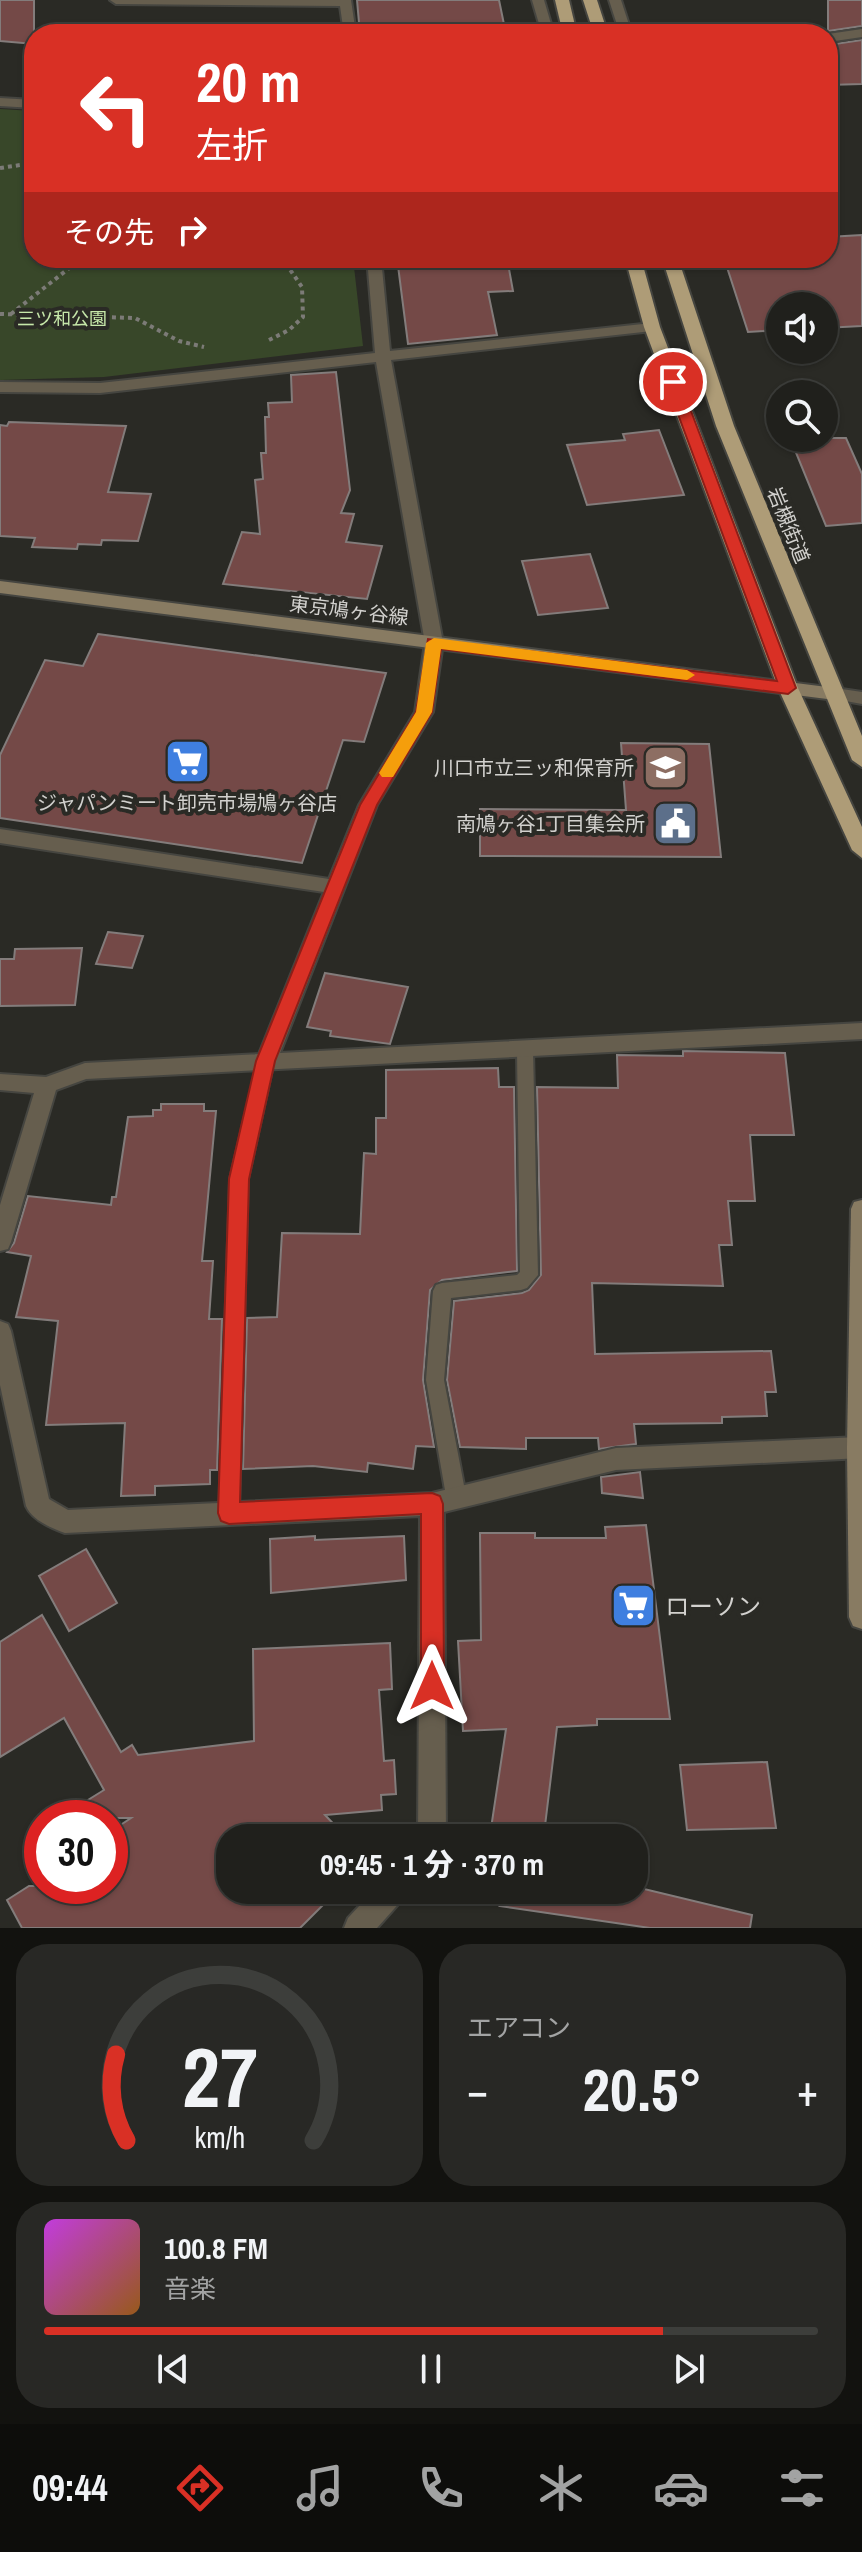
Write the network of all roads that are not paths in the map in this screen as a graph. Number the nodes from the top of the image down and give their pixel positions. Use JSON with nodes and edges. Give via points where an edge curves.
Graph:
{"nodes":[{"id":1,"x":116,"y":0,"type":"edge"},
{"id":2,"x":538,"y":0,"type":"edge"},
{"id":3,"x":562,"y":0,"type":"edge"},
{"id":4,"x":590,"y":0,"type":"edge"},
{"id":5,"x":615,"y":0,"type":"edge"},
{"id":6,"x":345,"y":1,"type":"edge"},
{"id":7,"x":348,"y":24,"type":"edge"},
{"id":8,"x":545,"y":24,"type":"edge"},
{"id":9,"x":568,"y":24,"type":"edge"},
{"id":10,"x":598,"y":24,"type":"edge"},
{"id":11,"x":623,"y":24,"type":"edge"},
{"id":12,"x":862,"y":33,"type":"edge"},
{"id":13,"x":838,"y":37,"type":"edge"},
{"id":14,"x":0,"y":102,"type":"edge"},
{"id":15,"x":24,"y":103,"type":"edge"},
{"id":16,"x":375,"y":268,"type":"edge"},
{"id":17,"x":636,"y":268,"type":"edge"},
{"id":18,"x":673,"y":268,"type":"edge"},
{"id":19,"x":652,"y":327,"type":"junction"},
{"id":20,"x":383,"y":356,"type":"junction"},
{"id":21,"x":0,"y":387,"type":"edge"},
{"id":22,"x":0,"y":587,"type":"edge"},
{"id":23,"x":434,"y":643,"type":"junction"},
{"id":24,"x":788,"y":688,"type":"junction"},
{"id":25,"x":835,"y":694,"type":"junction"},
{"id":26,"x":862,"y":698,"type":"edge"},
{"id":27,"x":862,"y":760,"type":"edge"},
{"id":28,"x":0,"y":836,"type":"edge"},
{"id":29,"x":862,"y":850,"type":"edge"},
{"id":30,"x":337,"y":887,"type":"junction"},
{"id":31,"x":862,"y":1031,"type":"edge"},
{"id":32,"x":525,"y":1050,"type":"junction"},
{"id":33,"x":266,"y":1061,"type":"junction"},
{"id":34,"x":0,"y":1082,"type":"edge"},
{"id":35,"x":47,"y":1085,"type":"junction"},
{"id":36,"x":862,"y":1209,"type":"edge"},
{"id":37,"x":0,"y":1242,"type":"edge"},
{"id":38,"x":0,"y":1331,"type":"edge"},
{"id":39,"x":859,"y":1448,"type":"junction"},
{"id":40,"x":444,"y":1500,"type":"junction"},
{"id":41,"x":229,"y":1513,"type":"junction"},
{"id":42,"x":862,"y":1617,"type":"edge"},
{"id":43,"x":432,"y":1824,"type":"edge"},
{"id":44,"x":379,"y":1904,"type":"edge"},
{"id":45,"x":358,"y":1928,"type":"edge"}],
"edges":[{"from":1,"to":6,"type":"street"},
{"from":2,"to":8,"type":"street"},
{"from":3,"to":9,"type":"highway"},
{"from":4,"to":10,"type":"highway"},
{"from":5,"to":11,"type":"street"},
{"from":6,"to":7,"type":"street"},
{"from":12,"to":13,"type":"street"},
{"from":14,"to":15,"type":"street"},
{"from":16,"to":20,"type":"street"},
{"from":17,"to":19,"type":"highway"},
{"from":18,"to":25,"type":"highway","name":"岩槻街道","via":[[725,426]]},
{"from":19,"to":20,"type":"street"},
{"from":19,"to":24,"type":"highway"},
{"from":20,"to":21,"type":"street","via":[[100,388]]},
{"from":20,"to":23,"type":"street"},
{"from":22,"to":23,"type":"main road","name":"東京鳩ヶ谷線"},
{"from":23,"to":24,"type":"main road","name":"東京鳩ヶ谷線"},
{"from":23,"to":30,"type":"street","via":[[424,712],[368,805]]},
{"from":24,"to":25,"type":"main road","name":"東京鳩ヶ谷線"},
{"from":24,"to":29,"type":"highway"},
{"from":25,"to":26,"type":"street"},
{"from":25,"to":27,"type":"highway","name":"岩槻街道"},
{"from":28,"to":30,"type":"street"},
{"from":30,"to":33,"type":"street"},
{"from":31,"to":32,"type":"street"},
{"from":32,"to":33,"type":"street"},
{"from":32,"to":40,"type":"lane","via":[[529,1275],[521,1282],[442,1291],[435,1380]]},
{"from":33,"to":35,"type":"street","via":[[85,1071]]},
{"from":33,"to":41,"type":"lane","via":[[239,1179]]},
{"from":34,"to":35,"type":"street"},
{"from":35,"to":37,"type":"street"},
{"from":36,"to":39,"type":"main road"},
{"from":38,"to":41,"type":"street","via":[[38,1506],[65,1522]]},
{"from":39,"to":40,"type":"street","via":[[616,1459]]},
{"from":39,"to":42,"type":"main road"},
{"from":40,"to":41,"type":"street"},
{"from":40,"to":43,"type":"street"},
{"from":44,"to":45,"type":"street"}]}
